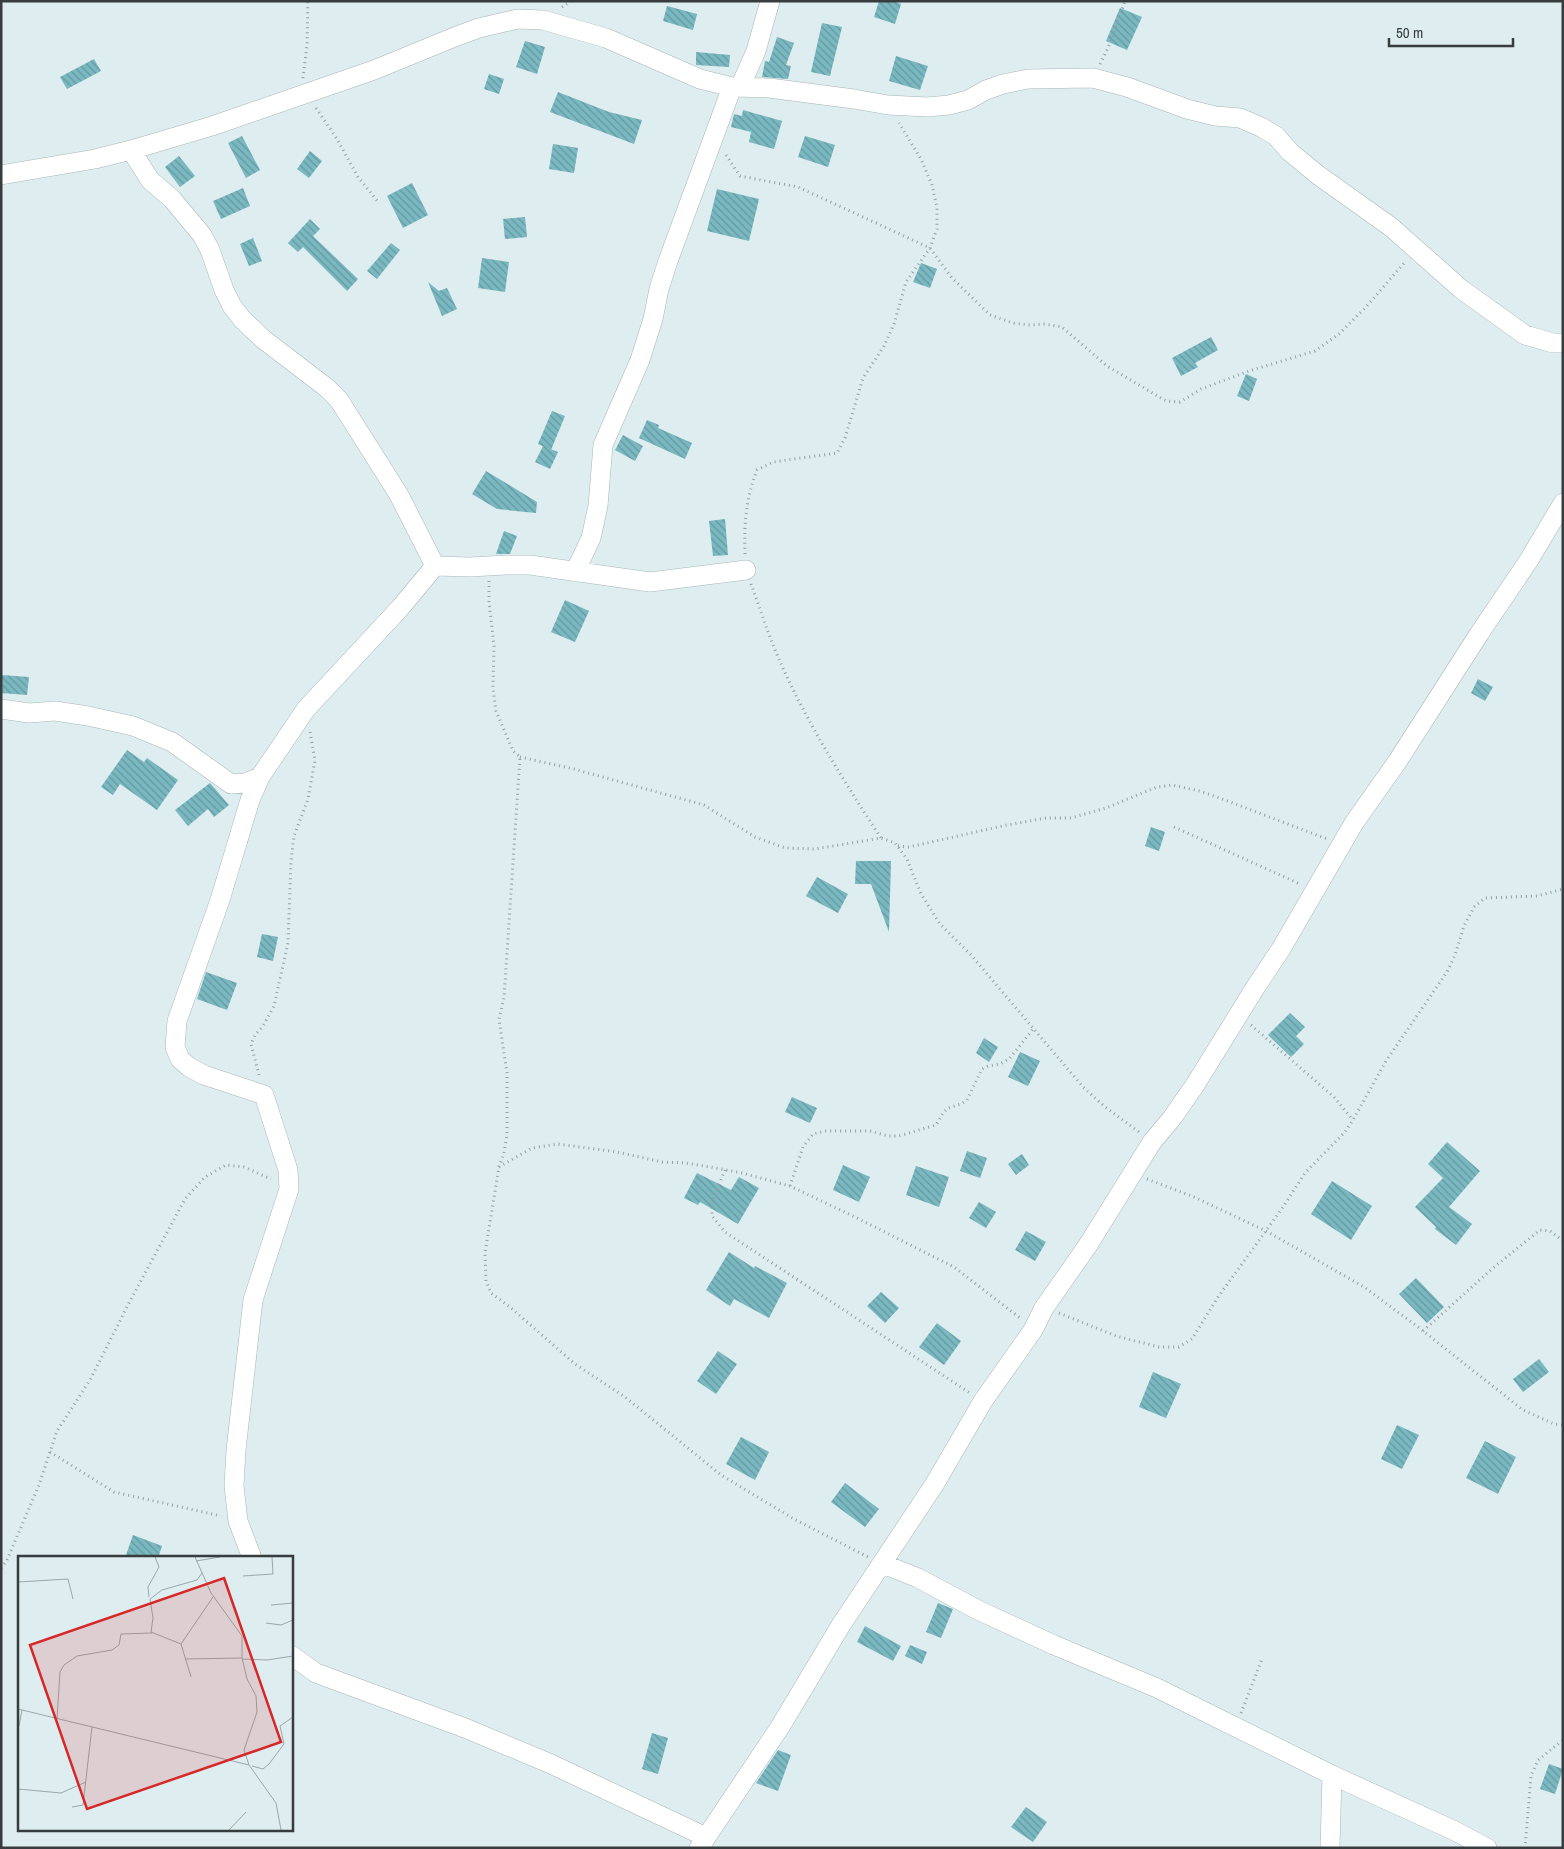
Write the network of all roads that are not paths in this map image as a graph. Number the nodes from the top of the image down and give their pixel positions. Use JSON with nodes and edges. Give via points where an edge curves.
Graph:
{"nodes":[{"id":1,"x":770,"y":1,"type":"edge"},
{"id":2,"x":736,"y":87,"type":"junction"},
{"id":3,"x":131,"y":150,"type":"junction"},
{"id":4,"x":1,"y":175,"type":"edge"},
{"id":5,"x":1563,"y":343,"type":"edge"},
{"id":6,"x":1563,"y":503,"type":"edge"},
{"id":7,"x":435,"y":566,"type":"junction"},
{"id":8,"x":746,"y":570,"type":"road end"},
{"id":9,"x":576,"y":572,"type":"junction"},
{"id":10,"x":1,"y":709,"type":"edge"},
{"id":11,"x":260,"y":777,"type":"junction"},
{"id":12,"x":251,"y":1556,"type":"edge"},
{"id":13,"x":883,"y":1564,"type":"junction"},
{"id":14,"x":292,"y":1656,"type":"edge"},
{"id":15,"x":1332,"y":1775,"type":"junction"},
{"id":16,"x":703,"y":1842,"type":"edge"},
{"id":17,"x":1330,"y":1848,"type":"edge"},
{"id":18,"x":1487,"y":1848,"type":"edge"}],
"edges":[{"from":1,"to":2,"type":"street","via":[[756,51]]},
{"from":2,"to":3,"type":"street","via":[[700,79],[606,38],[543,20],[518,19],[479,28],[374,70],[212,126]]},
{"from":2,"to":5,"type":"street","via":[[778,89],[888,106],[927,107],[968,100],[1003,84],[1028,78],[1093,78],[1187,109],[1240,118],[1276,136],[1290,152],[1391,227],[1461,289],[1525,334]]},
{"from":2,"to":9,"type":"street","via":[[713,136],[668,260],[640,360],[603,445],[598,506],[591,538]]},
{"from":3,"to":4,"type":"street"},
{"from":3,"to":7,"type":"street","via":[[150,180],[202,235],[224,290],[242,319],[339,400],[399,495]]},
{"from":6,"to":13,"type":"street","via":[[1529,560],[1354,823],[1240,1015],[1172,1118],[1152,1142],[1033,1330],[983,1401]]},
{"from":7,"to":9,"type":"street","via":[[530,565]]},
{"from":7,"to":11,"type":"street","via":[[306,708]]},
{"from":8,"to":9,"type":"street","via":[[650,582]]},
{"from":10,"to":11,"type":"street","via":[[29,713],[55,711],[133,726],[172,742],[231,784]]},
{"from":11,"to":12,"type":"street","via":[[177,1021],[175,1047],[180,1059],[204,1075],[264,1095],[288,1170],[289,1189],[253,1300],[236,1450],[234,1486],[238,1521]]},
{"from":13,"to":15,"type":"street","via":[[1054,1645],[1157,1688]]},
{"from":13,"to":16,"type":"street"},
{"from":14,"to":16,"type":"street","via":[[316,1673],[465,1728],[542,1761]]},
{"from":15,"to":17,"type":"street"},
{"from":15,"to":18,"type":"street"}]}
